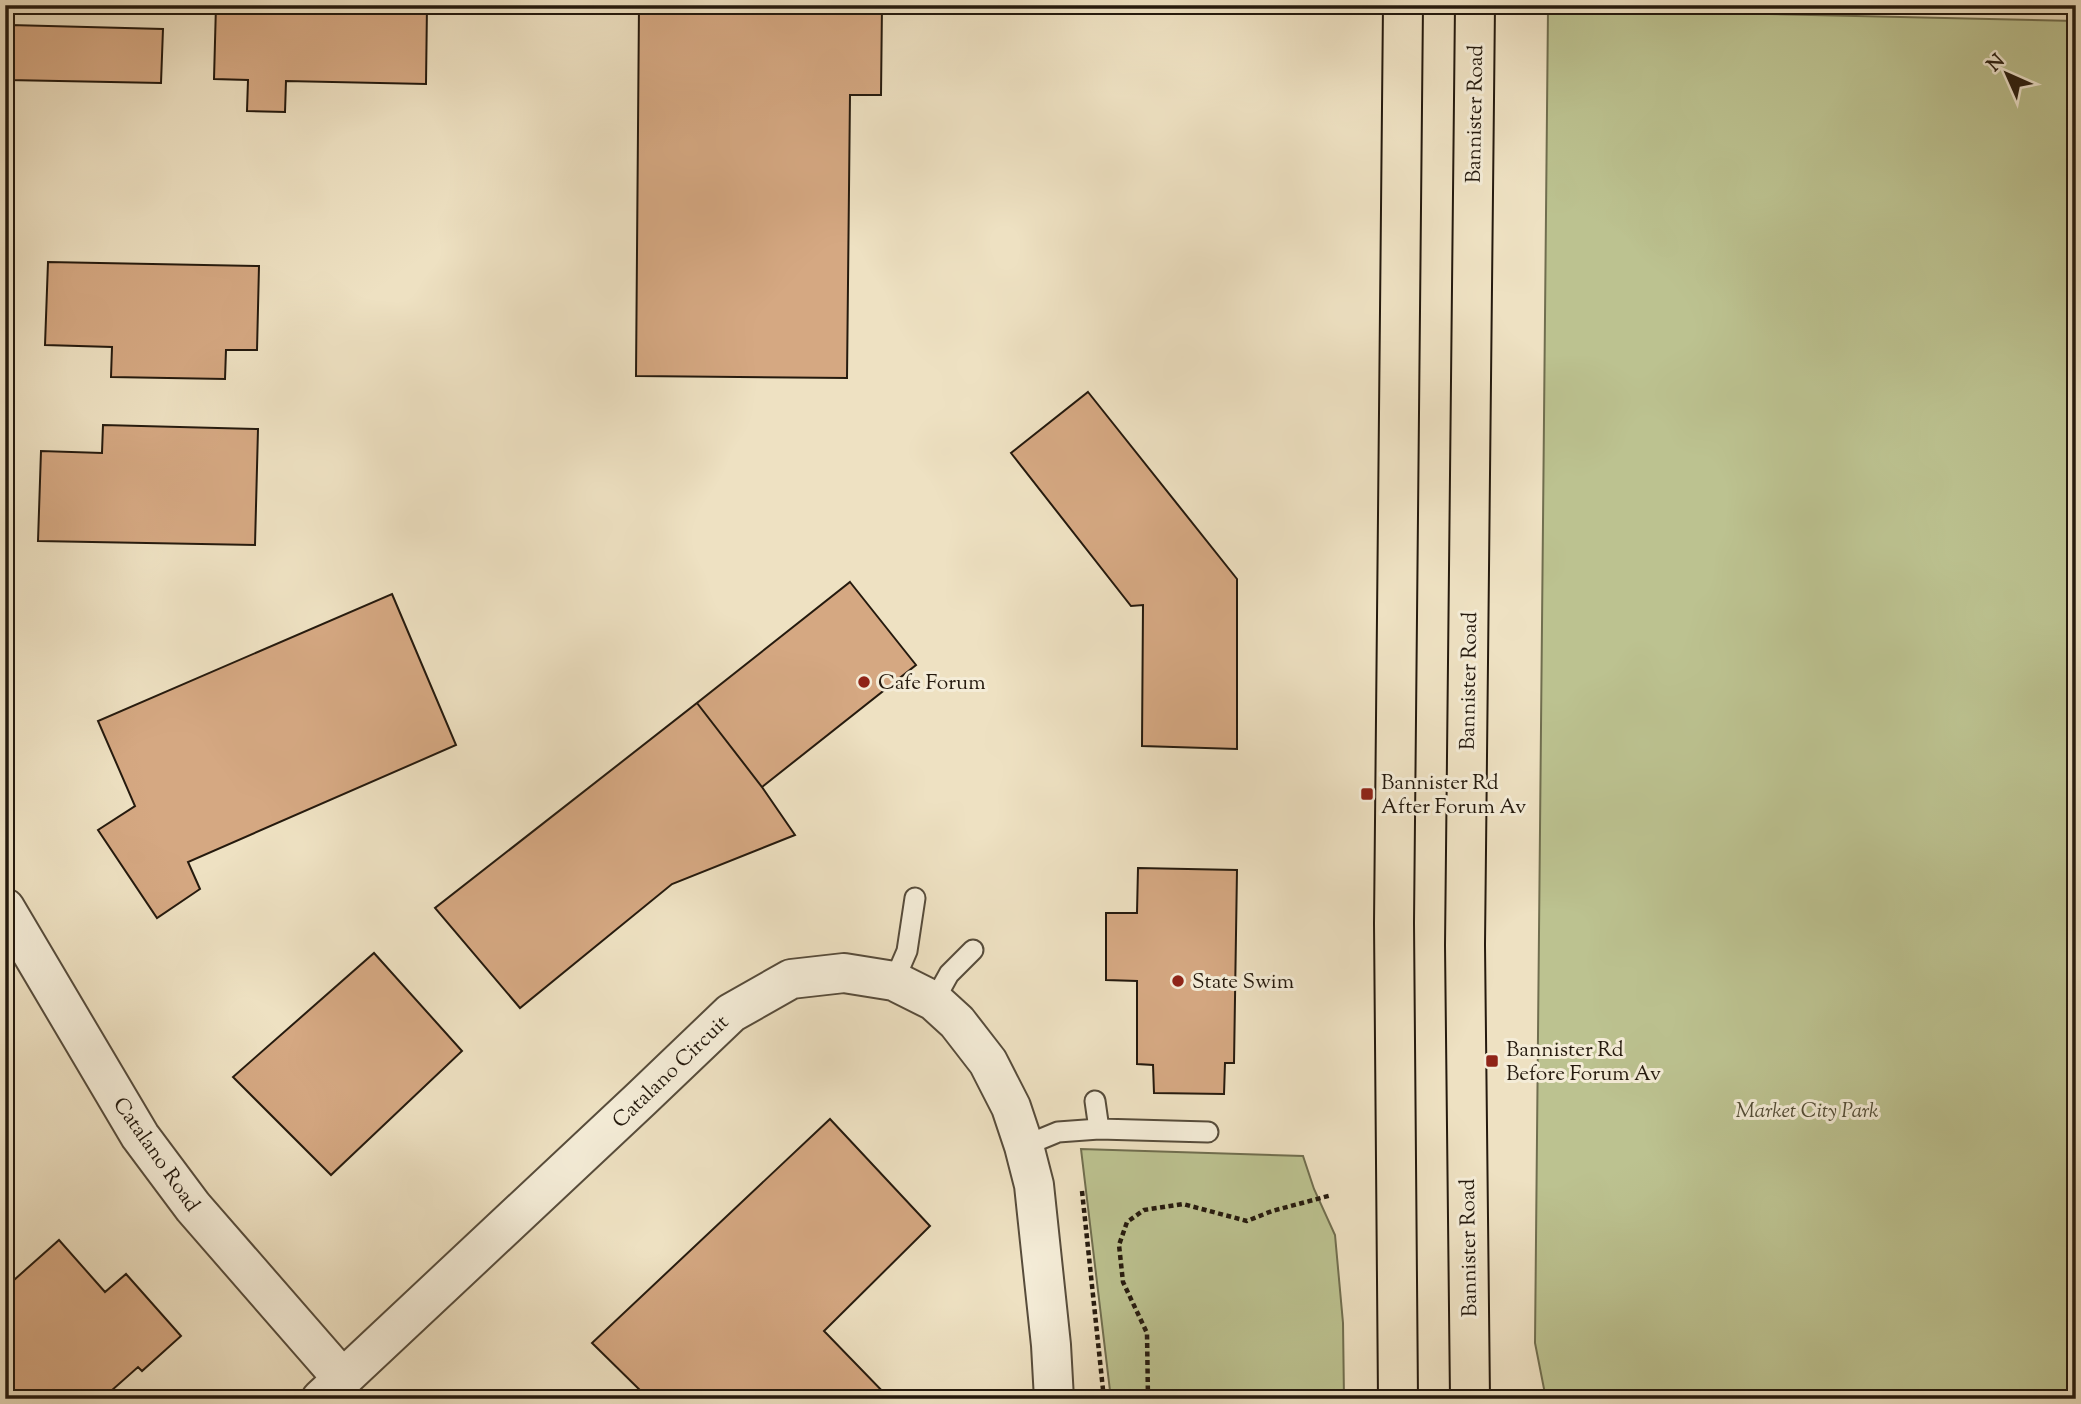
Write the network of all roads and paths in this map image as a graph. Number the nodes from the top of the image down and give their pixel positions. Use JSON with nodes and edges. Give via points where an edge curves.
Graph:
{"nodes":[{"id":1,"x":1403,"y":5,"type":"edge"},
{"id":2,"x":1475,"y":5,"type":"edge"},
{"id":3,"x":915,"y":898,"type":"dead end"},
{"id":4,"x":5,"y":908,"type":"edge"},
{"id":5,"x":973,"y":950,"type":"dead end"},
{"id":6,"x":894,"y":981,"type":"junction"},
{"id":7,"x":934,"y":1001,"type":"junction"},
{"id":8,"x":1095,"y":1101,"type":"dead end"},
{"id":9,"x":1099,"y":1129,"type":"junction"},
{"id":10,"x":1208,"y":1132,"type":"dead end"},
{"id":11,"x":1024,"y":1146,"type":"junction"},
{"id":12,"x":1082,"y":1191,"type":"dead end"},
{"id":13,"x":1332,"y":1195,"type":"dead end"},
{"id":14,"x":331,"y":1388,"type":"edge"},
{"id":15,"x":1054,"y":1399,"type":"edge"},
{"id":16,"x":1104,"y":1399,"type":"edge"},
{"id":17,"x":1148,"y":1399,"type":"edge"},
{"id":18,"x":1398,"y":1399,"type":"edge"},
{"id":19,"x":1470,"y":1399,"type":"edge"}],
"edges":[{"from":1,"to":18,"type":"main road","via":[[1394,923]]},
{"from":2,"to":19,"type":"main road","name":"Bannister Road","via":[[1465,945]]},
{"from":3,"to":6,"type":"lane","via":[[907,951]]},
{"from":4,"to":14,"type":"street","name":"Catalano Road","via":[[139,1136]]},
{"from":5,"to":7,"type":"lane","via":[[949,974]]},
{"from":6,"to":7,"type":"street","name":"Catalano Circuit"},
{"from":6,"to":14,"type":"street","name":"Catalano Circuit","via":[[844,973],[791,979],[731,1013]]},
{"from":7,"to":11,"type":"street","name":"Catalano Circuit","via":[[988,1062]]},
{"from":8,"to":9,"type":"lane"},
{"from":9,"to":10,"type":"lane"},
{"from":9,"to":11,"type":"lane","via":[[1058,1132]]},
{"from":11,"to":15,"type":"street","name":"Catalano Circuit","via":[[1034,1185]]},
{"from":12,"to":16,"type":"path"},
{"from":13,"to":17,"type":"path","via":[[1247,1221],[1183,1204],[1143,1210],[1128,1222],[1119,1245],[1123,1282],[1147,1333]]}]}
